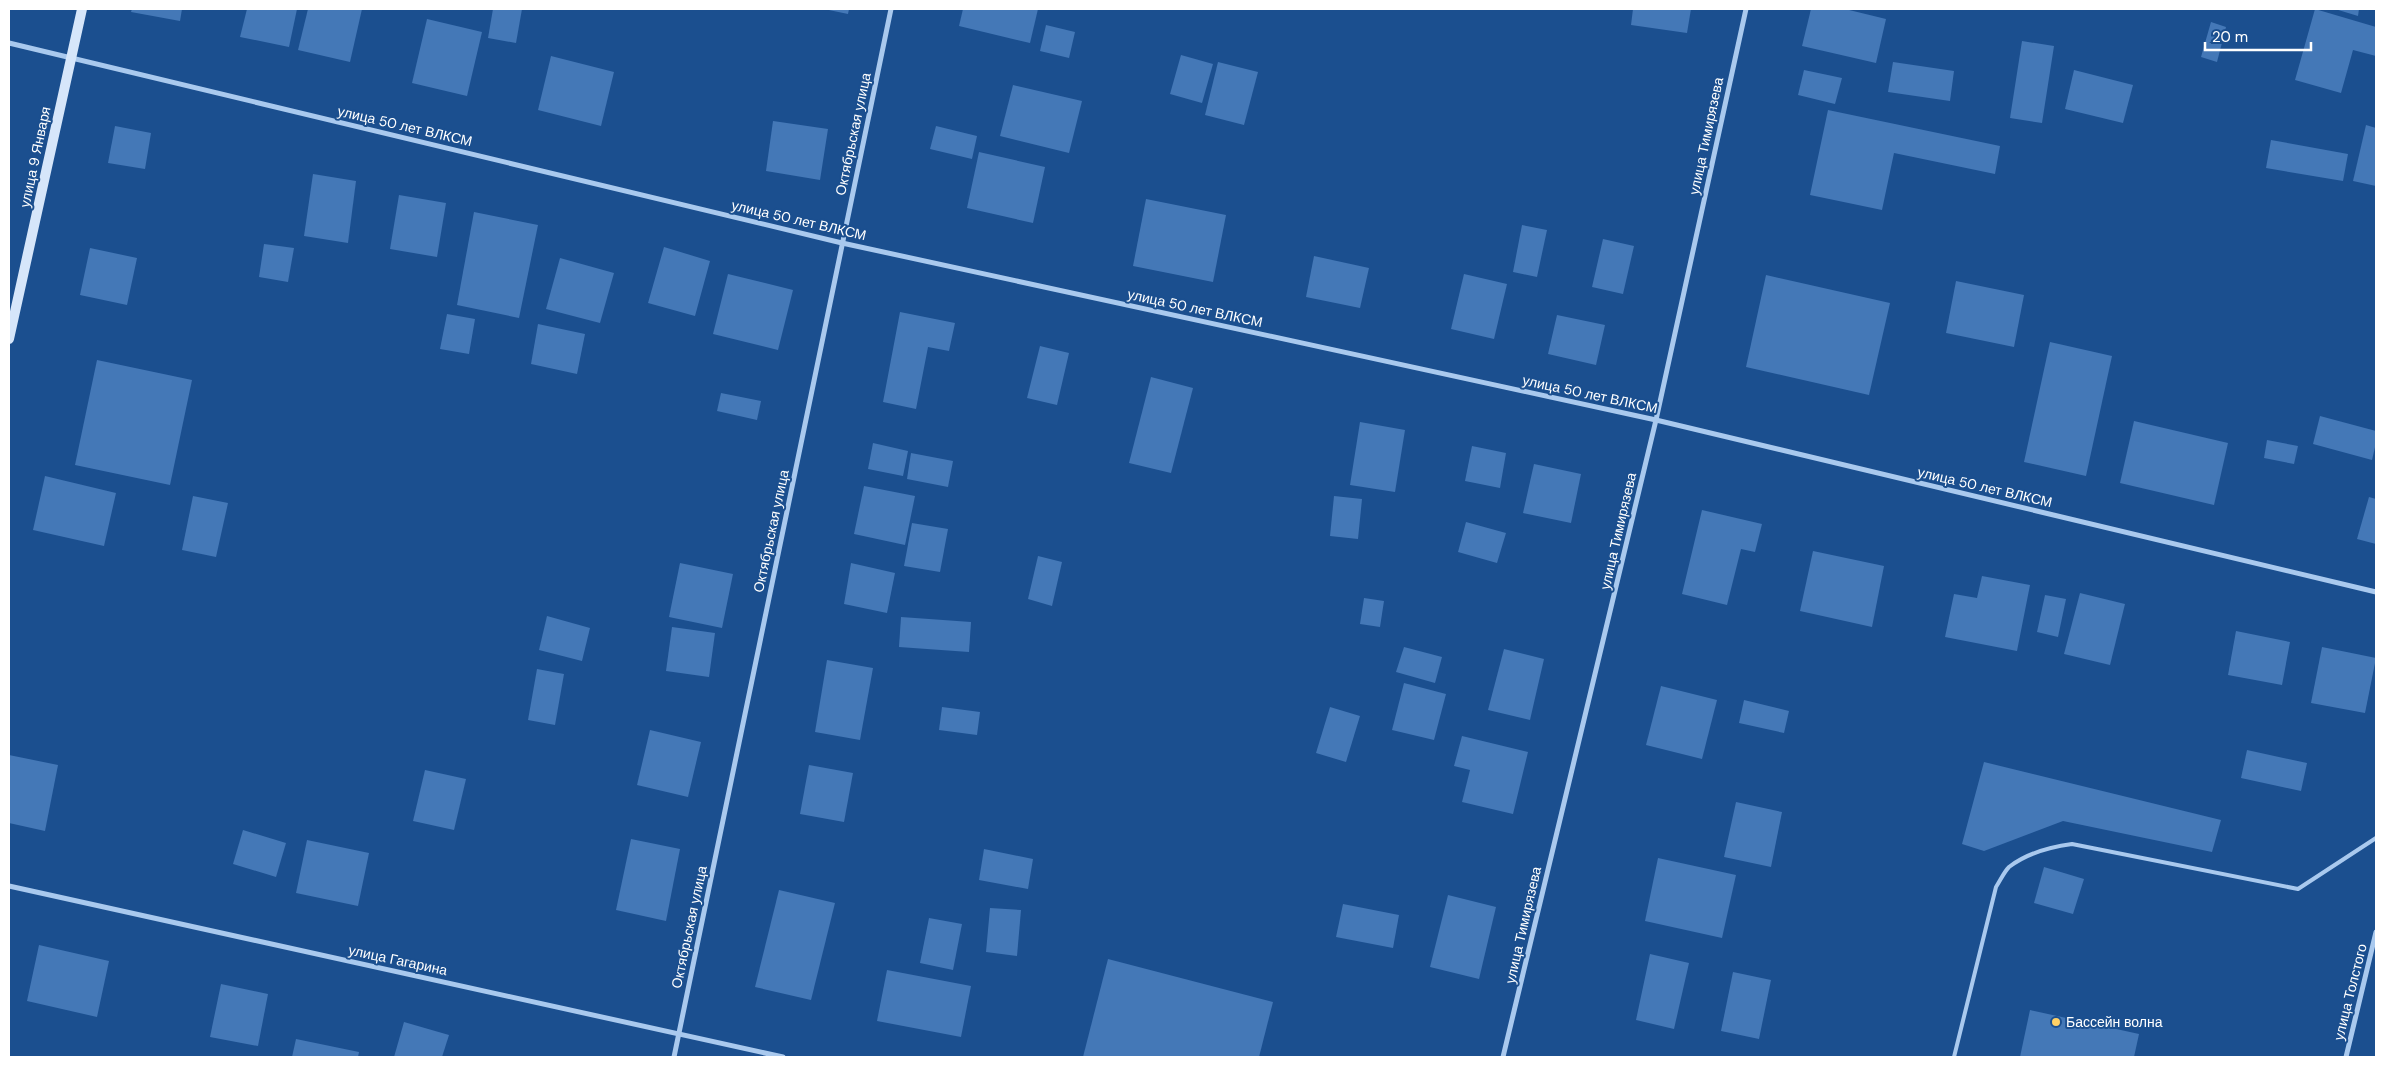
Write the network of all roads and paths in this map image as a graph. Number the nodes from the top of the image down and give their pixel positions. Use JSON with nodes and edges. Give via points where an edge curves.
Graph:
{"nodes":[{"id":1,"x":82,"y":9,"type":"edge"},
{"id":2,"x":891,"y":9,"type":"edge"},
{"id":3,"x":1746,"y":9,"type":"edge"},
{"id":4,"x":9,"y":43,"type":"edge"},
{"id":5,"x":71,"y":58,"type":"junction"},
{"id":6,"x":842,"y":243,"type":"junction"},
{"id":7,"x":9,"y":340,"type":"edge"},
{"id":8,"x":1656,"y":420,"type":"junction"},
{"id":9,"x":2376,"y":592,"type":"edge"},
{"id":10,"x":2376,"y":838,"type":"edge"},
{"id":11,"x":9,"y":886,"type":"edge"},
{"id":12,"x":2376,"y":932,"type":"edge"},
{"id":13,"x":678,"y":1034,"type":"junction"},
{"id":14,"x":674,"y":1057,"type":"edge"},
{"id":15,"x":783,"y":1057,"type":"edge"},
{"id":16,"x":1503,"y":1057,"type":"edge"},
{"id":17,"x":1954,"y":1057,"type":"edge"},
{"id":18,"x":2346,"y":1057,"type":"edge"}],
"edges":[{"from":1,"to":5,"type":"main road","name":"улица 9 Января"},
{"from":2,"to":6,"type":"street","name":"Октябрьская улица"},
{"from":3,"to":8,"type":"street","name":"улица Тимирязева"},
{"from":4,"to":5,"type":"street","name":"улица 50 лет ВЛКСМ"},
{"from":5,"to":6,"type":"street","name":"улица 50 лет ВЛКСМ"},
{"from":5,"to":7,"type":"main road","name":"улица 9 Января"},
{"from":6,"to":8,"type":"street","name":"улица 50 лет ВЛКСМ"},
{"from":6,"to":13,"type":"street","name":"Октябрьская улица"},
{"from":8,"to":9,"type":"street","name":"улица 50 лет ВЛКСМ"},
{"from":8,"to":16,"type":"street","name":"улица Тимирязева"},
{"from":10,"to":17,"type":"lane","via":[[2298,889],[2072,844],[2050,847],[2029,856],[2008,868],[1996,887]]},
{"from":11,"to":13,"type":"street","name":"улица Гагарина"},
{"from":12,"to":18,"type":"street","name":"улица Толстого"},
{"from":13,"to":14,"type":"street","name":"Октябрьская улица"},
{"from":13,"to":15,"type":"street","name":"улица Гагарина"}]}
